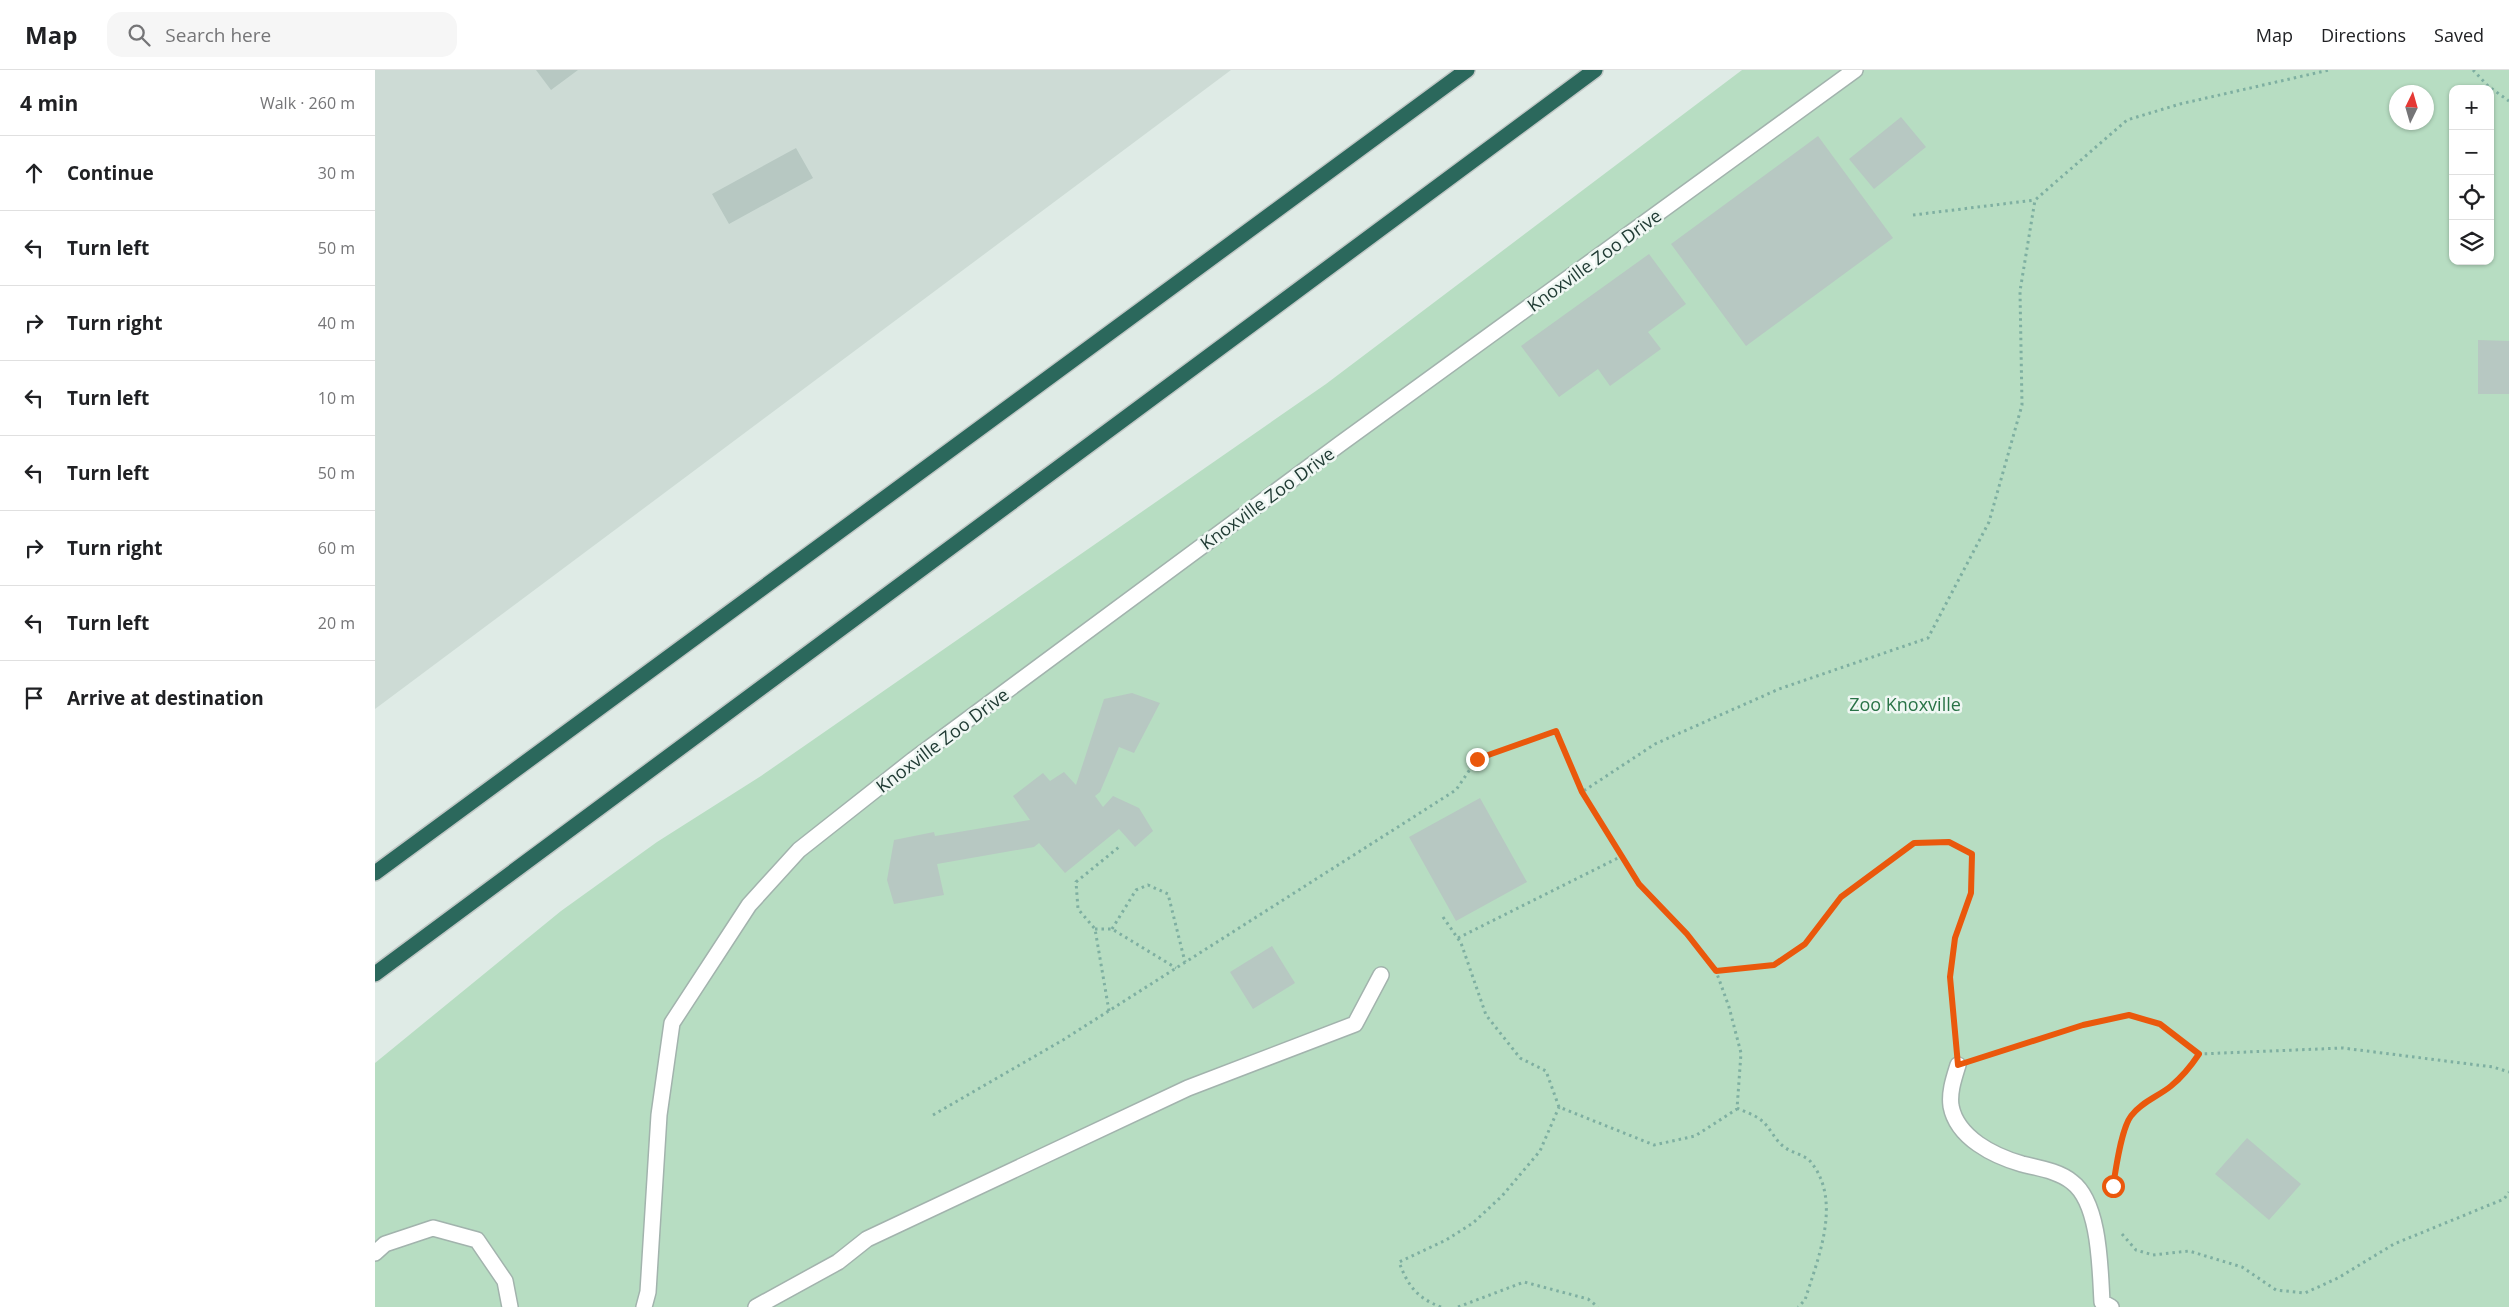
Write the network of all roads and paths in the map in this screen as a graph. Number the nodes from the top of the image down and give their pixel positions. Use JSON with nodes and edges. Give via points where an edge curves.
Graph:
{"nodes":[{"id":1,"x":1467,"y":70,"type":"edge"},
{"id":2,"x":1595,"y":70,"type":"edge"},
{"id":3,"x":1855,"y":70,"type":"edge"},
{"id":4,"x":2329,"y":70,"type":"edge"},
{"id":5,"x":2473,"y":70,"type":"edge"},
{"id":6,"x":2509,"y":101,"type":"edge"},
{"id":7,"x":2035,"y":200,"type":"junction"},
{"id":8,"x":1913,"y":215,"type":"dead end"},
{"id":9,"x":1582,"y":792,"type":"junction"},
{"id":10,"x":1119,"y":847,"type":"dead end"},
{"id":11,"x":1622,"y":856,"type":"junction"},
{"id":12,"x":375,"y":874,"type":"edge"},
{"id":13,"x":1443,"y":916,"type":"dead end"},
{"id":14,"x":1095,"y":929,"type":"junction"},
{"id":15,"x":1112,"y":929,"type":"junction"},
{"id":16,"x":1458,"y":938,"type":"junction"},
{"id":17,"x":1185,"y":962,"type":"junction"},
{"id":18,"x":1176,"y":968,"type":"junction"},
{"id":19,"x":1716,"y":971,"type":"junction"},
{"id":20,"x":375,"y":974,"type":"edge"},
{"id":21,"x":1381,"y":975,"type":"dead end"},
{"id":22,"x":1109,"y":1011,"type":"junction"},
{"id":23,"x":2199,"y":1054,"type":"junction"},
{"id":24,"x":1958,"y":1065,"type":"junction"},
{"id":25,"x":2509,"y":1072,"type":"edge"},
{"id":26,"x":1559,"y":1107,"type":"junction"},
{"id":27,"x":1737,"y":1108,"type":"junction"},
{"id":28,"x":933,"y":1115,"type":"dead end"},
{"id":29,"x":2509,"y":1192,"type":"edge"},
{"id":30,"x":2114,"y":1205,"type":"dead end"},
{"id":31,"x":2120,"y":1228,"type":"dead end"},
{"id":32,"x":375,"y":1253,"type":"edge"},
{"id":33,"x":1430,"y":1305,"type":"edge"},
{"id":34,"x":510,"y":1307,"type":"edge"},
{"id":35,"x":645,"y":1307,"type":"edge"},
{"id":36,"x":756,"y":1307,"type":"edge"},
{"id":37,"x":1441,"y":1307,"type":"edge"},
{"id":38,"x":1458,"y":1307,"type":"edge"},
{"id":39,"x":1598,"y":1307,"type":"edge"},
{"id":40,"x":1798,"y":1307,"type":"edge"},
{"id":41,"x":2111,"y":1307,"type":"edge"}],
"edges":[{"from":1,"to":12,"type":"highway"},
{"from":2,"to":20,"type":"highway"},
{"from":3,"to":35,"type":"street","name":"Knoxville Zoo Drive","via":[[1348,438],[913,760],[799,850],[749,905],[672,1023],[659,1115]]},
{"from":4,"to":7,"type":"path","via":[[2180,104],[2127,120]]},
{"from":5,"to":6,"type":"path"},
{"from":7,"to":8,"type":"path"},
{"from":7,"to":9,"type":"path","via":[[2020,291],[2023,405],[1989,522],[1928,638],[1779,688],[1655,744]]},
{"from":9,"to":11,"type":"path"},
{"from":9,"to":17,"type":"path","via":[[1556,731],[1477,759],[1456,790]]},
{"from":10,"to":14,"type":"path","via":[[1076,882],[1078,909]]},
{"from":11,"to":16,"type":"path"},
{"from":11,"to":19,"type":"path","via":[[1639,884],[1687,934]]},
{"from":13,"to":16,"type":"path"},
{"from":14,"to":15,"type":"path"},
{"from":14,"to":22,"type":"path"},
{"from":15,"to":17,"type":"path","via":[[1136,890],[1148,885],[1168,894]]},
{"from":15,"to":18,"type":"path"},
{"from":16,"to":26,"type":"path","via":[[1486,1014],[1520,1058],[1546,1071]]},
{"from":17,"to":18,"type":"path"},
{"from":18,"to":22,"type":"path"},
{"from":19,"to":24,"type":"path","via":[[1774,965],[1805,944],[1841,897],[1914,843],[1949,842],[1972,854],[1971,893],[1955,938],[1950,977]]},
{"from":19,"to":27,"type":"path","via":[[1741,1052]]},
{"from":21,"to":36,"type":"street","via":[[1355,1024],[1188,1088],[867,1239],[838,1262]]},
{"from":22,"to":28,"type":"path"},
{"from":23,"to":24,"type":"path","via":[[2160,1024],[2129,1015],[2083,1025]]},
{"from":23,"to":25,"type":"path","via":[[2343,1048],[2493,1067]]},
{"from":23,"to":30,"type":"path","via":[[2171,1086],[2130,1116],[2113,1186]]},
{"from":24,"to":41,"type":"street","via":[[1951,1087],[1951,1106],[1959,1125],[1985,1148],[2006,1159],[2053,1172],[2073,1182],[2090,1206],[2097,1236],[2102,1302]]},
{"from":26,"to":27,"type":"path","via":[[1654,1145],[1695,1136]]},
{"from":26,"to":33,"type":"path","via":[[1540,1151],[1502,1196],[1447,1240],[1399,1262],[1406,1281]]},
{"from":27,"to":40,"type":"path","via":[[1762,1120],[1774,1138],[1789,1151],[1808,1159],[1821,1177],[1827,1208],[1822,1244],[1805,1300]]},
{"from":29,"to":31,"type":"path","via":[[2504,1199],[2394,1244],[2338,1278],[2305,1292],[2276,1290],[2242,1267],[2189,1252],[2153,1255],[2136,1250]]},
{"from":32,"to":34,"type":"street","via":[[385,1244],[433,1228],[477,1240],[505,1281]]},
{"from":33,"to":37,"type":"path"},
{"from":38,"to":39,"type":"path","via":[[1524,1282],[1588,1299]]}]}
